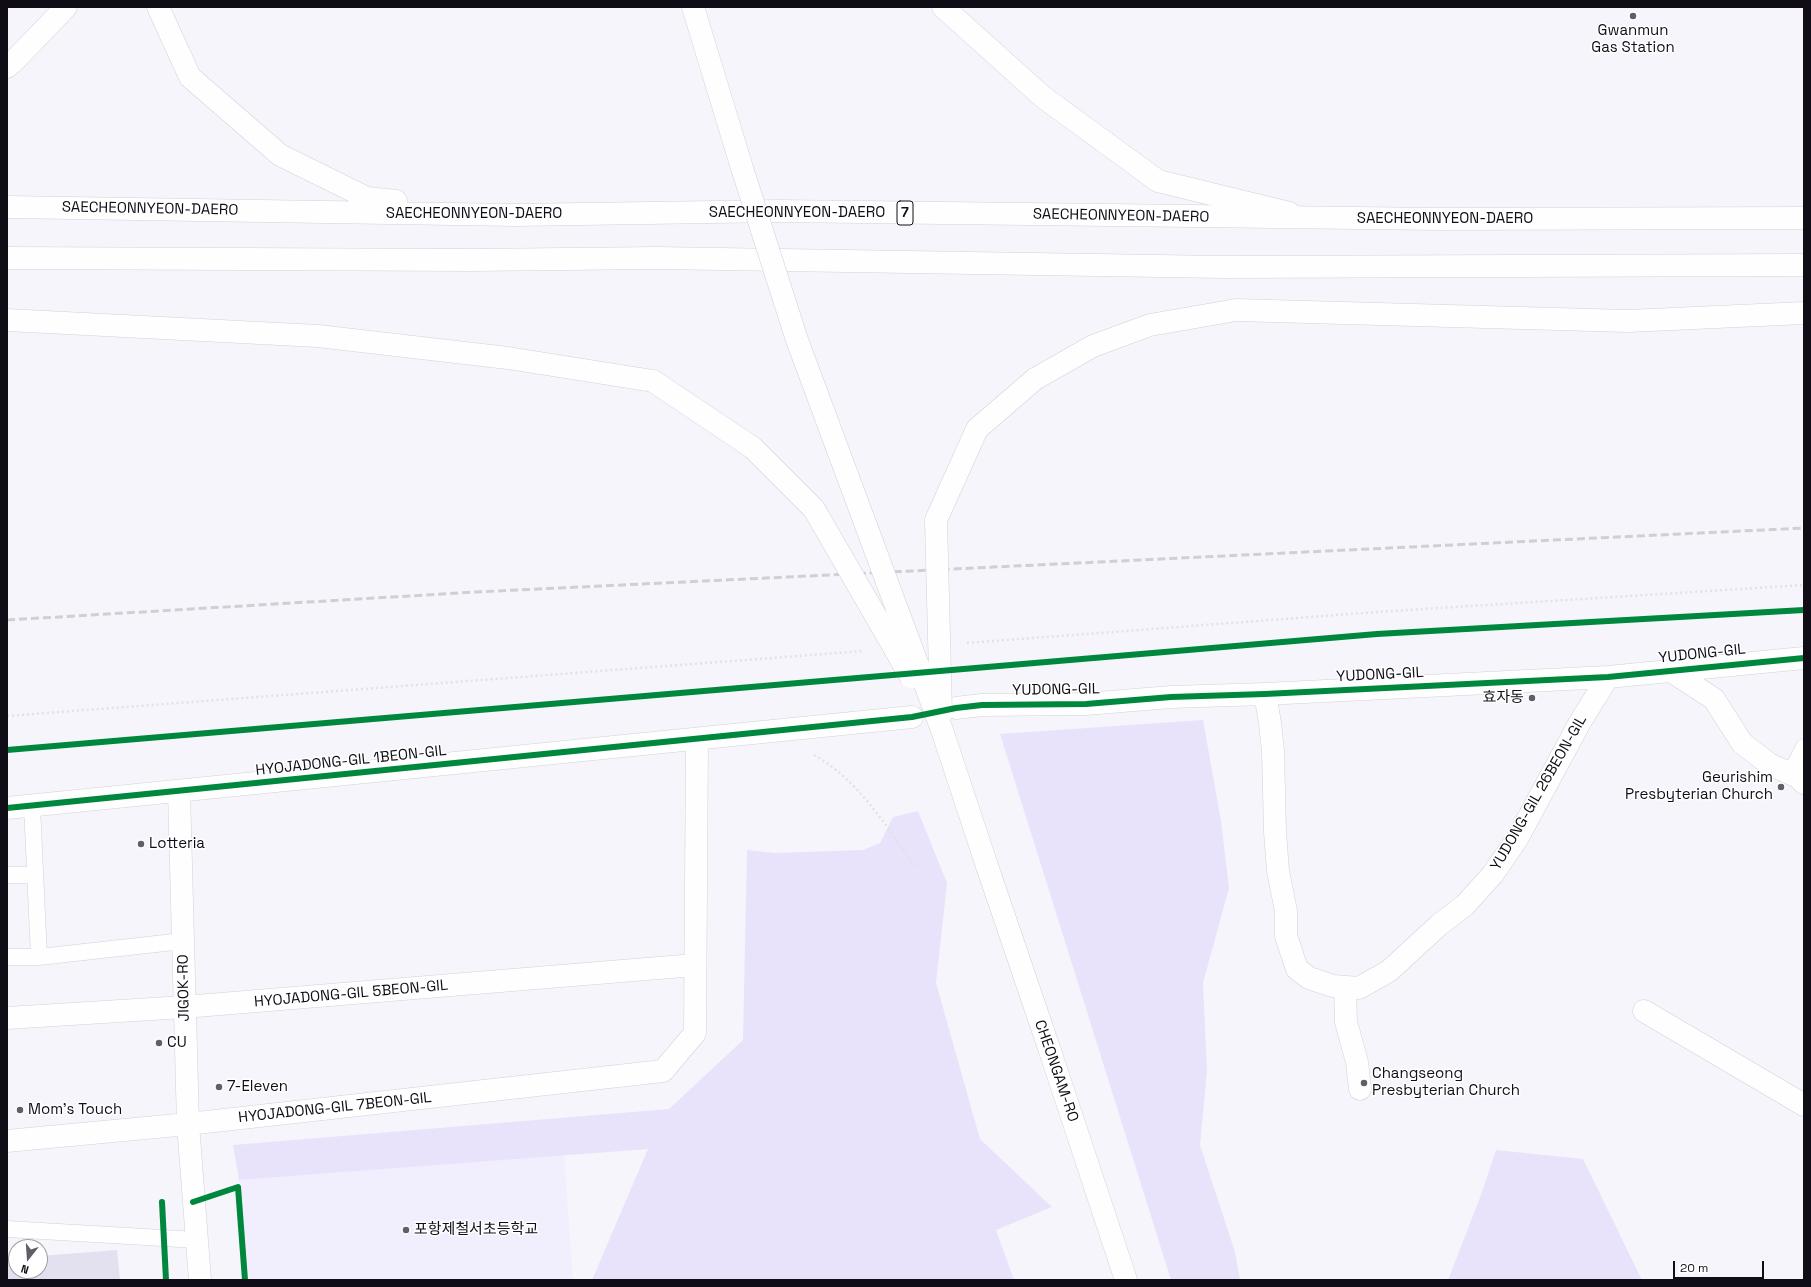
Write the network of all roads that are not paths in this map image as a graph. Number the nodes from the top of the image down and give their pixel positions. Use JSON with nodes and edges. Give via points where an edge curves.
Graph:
{"nodes":[{"id":1,"x":66,"y":7,"type":"edge"},
{"id":2,"x":158,"y":7,"type":"edge"},
{"id":3,"x":693,"y":7,"type":"edge"},
{"id":4,"x":943,"y":7,"type":"edge"},
{"id":5,"x":7,"y":67,"type":"edge"},
{"id":6,"x":7,"y":207,"type":"edge"},
{"id":7,"x":516,"y":215,"type":"junction"},
{"id":8,"x":1310,"y":218,"type":"junction"},
{"id":9,"x":1804,"y":218,"type":"edge"},
{"id":10,"x":7,"y":258,"type":"edge"},
{"id":11,"x":1804,"y":265,"type":"edge"},
{"id":12,"x":1804,"y":314,"type":"edge"},
{"id":13,"x":7,"y":320,"type":"edge"},
{"id":14,"x":1804,"y":658,"type":"edge"},
{"id":15,"x":1671,"y":671,"type":"junction"},
{"id":16,"x":1608,"y":677,"type":"junction"},
{"id":17,"x":1265,"y":694,"type":"junction"},
{"id":18,"x":956,"y":708,"type":"dead end"},
{"id":19,"x":912,"y":718,"type":"dead end"},
{"id":20,"x":942,"y":730,"type":"junction"},
{"id":21,"x":697,"y":739,"type":"junction"},
{"id":22,"x":1804,"y":747,"type":"edge"},
{"id":23,"x":1797,"y":778,"type":"edge"},
{"id":24,"x":178,"y":791,"type":"junction"},
{"id":25,"x":32,"y":806,"type":"junction"},
{"id":26,"x":7,"y":808,"type":"edge"},
{"id":27,"x":7,"y":875,"type":"edge"},
{"id":28,"x":34,"y":875,"type":"junction"},
{"id":29,"x":183,"y":941,"type":"junction"},
{"id":30,"x":7,"y":957,"type":"edge"},
{"id":31,"x":39,"y":957,"type":"junction"},
{"id":32,"x":695,"y":965,"type":"junction"},
{"id":33,"x":1345,"y":988,"type":"junction"},
{"id":34,"x":184,"y":1007,"type":"junction"},
{"id":35,"x":1644,"y":1011,"type":"dead end"},
{"id":36,"x":7,"y":1018,"type":"edge"},
{"id":37,"x":1360,"y":1089,"type":"dead end"},
{"id":38,"x":1804,"y":1105,"type":"edge"},
{"id":39,"x":188,"y":1124,"type":"junction"},
{"id":40,"x":7,"y":1141,"type":"edge"},
{"id":41,"x":7,"y":1229,"type":"edge"},
{"id":42,"x":196,"y":1240,"type":"junction"},
{"id":43,"x":200,"y":1280,"type":"edge"},
{"id":44,"x":1126,"y":1280,"type":"edge"}],
"edges":[{"from":1,"to":5,"type":"main road"},
{"from":2,"to":7,"type":"main road","via":[[190,77],[280,155],[367,198]]},
{"from":3,"to":20,"type":"main road","bridge":true,"via":[[797,340]]},
{"from":4,"to":8,"type":"main road","via":[[1043,97],[1158,181]]},
{"from":6,"to":7,"type":"main road","name":"SAECHEONNYEON-DAERO","number":"7"},
{"from":7,"to":8,"type":"main road","name":"SAECHEONNYEON-DAERO","number":"7","via":[[779,212]]},
{"from":8,"to":9,"type":"main road","name":"SAECHEONNYEON-DAERO","number":"7"},
{"from":10,"to":11,"type":"main road","via":[[657,258],[1223,267]]},
{"from":12,"to":20,"type":"main road","bridge":true,"via":[[1628,321],[1236,310],[1150,324],[1093,346],[1035,379],[976,429],[936,520]]},
{"from":13,"to":20,"type":"main road","bridge":true,"via":[[318,336],[508,358],[653,381],[753,448],[814,509]]},
{"from":14,"to":15,"type":"main road","name":"YUDONG-GIL"},
{"from":15,"to":16,"type":"main road","name":"YUDONG-GIL"},
{"from":15,"to":23,"type":"main road","via":[[1714,700],[1742,743],[1769,764]]},
{"from":16,"to":17,"type":"main road","name":"YUDONG-GIL"},
{"from":16,"to":33,"type":"main road","name":"YUDONG-GIL 26BEON-GIL","via":[[1579,724],[1517,839],[1493,874],[1465,905],[1389,971],[1359,988]]},
{"from":17,"to":18,"type":"main road","name":"YUDONG-GIL"},
{"from":17,"to":33,"type":"main road","name":"YUDONG-GIL 26BEON-GIL","via":[[1273,751],[1275,832],[1278,871],[1286,911],[1286,936],[1297,968],[1309,978]]},
{"from":19,"to":21,"type":"main road"},
{"from":20,"to":44,"type":"main road","name":"CHEONGAM-RO","bridge":true},
{"from":21,"to":24,"type":"main road","name":"HYOJADONG-GIL 1BEON-GIL"},
{"from":21,"to":32,"type":"main road"},
{"from":22,"to":23,"type":"lane"},
{"from":24,"to":25,"type":"main road","name":"HYOJADONG-GIL 1BEON-GIL"},
{"from":24,"to":29,"type":"main road","name":"JIGOK-RO"},
{"from":25,"to":26,"type":"main road","name":"HYOJADONG-GIL 1BEON-GIL"},
{"from":25,"to":28,"type":"lane"},
{"from":27,"to":28,"type":"lane"},
{"from":28,"to":31,"type":"lane"},
{"from":29,"to":31,"type":"lane"},
{"from":29,"to":34,"type":"main road","name":"JIGOK-RO"},
{"from":30,"to":31,"type":"lane"},
{"from":32,"to":34,"type":"main road","name":"HYOJADONG-GIL 5BEON-GIL"},
{"from":32,"to":39,"type":"main road","name":"HYOJADONG-GIL 7BEON-GIL","via":[[695,1033],[663,1071]]},
{"from":33,"to":37,"type":"main road","via":[[1346,1022],[1357,1062]]},
{"from":34,"to":36,"type":"main road","name":"HYOJADONG-GIL 5BEON-GIL"},
{"from":34,"to":39,"type":"main road","name":"JIGOK-RO"},
{"from":35,"to":38,"type":"main road"},
{"from":39,"to":40,"type":"main road","name":"HYOJADONG-GIL 7BEON-GIL"},
{"from":39,"to":42,"type":"main road","name":"JIGOK-RO"},
{"from":41,"to":42,"type":"lane"},
{"from":42,"to":43,"type":"main road","name":"JIGOK-RO"}]}
